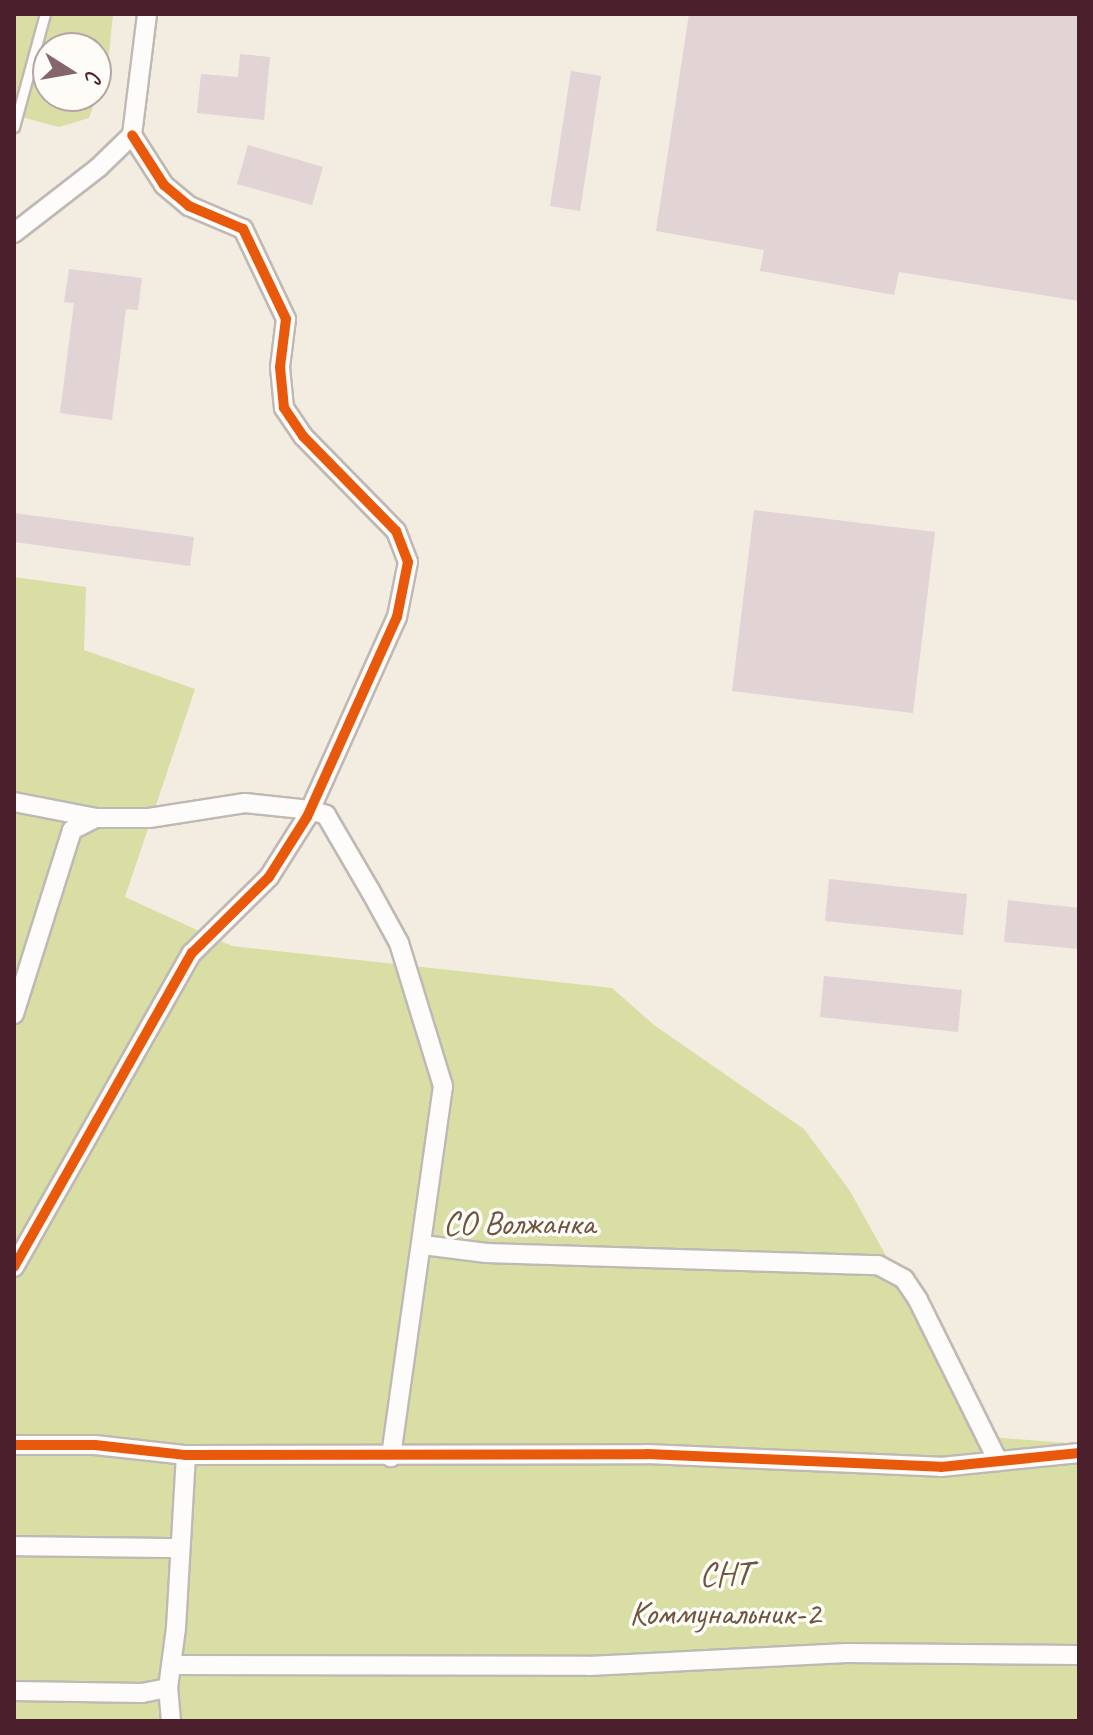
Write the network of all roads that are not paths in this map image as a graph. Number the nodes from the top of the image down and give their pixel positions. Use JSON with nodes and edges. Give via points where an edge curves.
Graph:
{"nodes":[{"id":1,"x":45,"y":14,"type":"edge"},
{"id":2,"x":147,"y":14,"type":"edge"},
{"id":3,"x":14,"y":80,"type":"edge"},
{"id":4,"x":27,"y":83,"type":"junction"},
{"id":5,"x":14,"y":127,"type":"edge"},
{"id":6,"x":132,"y":135,"type":"junction"},
{"id":7,"x":14,"y":233,"type":"edge"},
{"id":8,"x":14,"y":802,"type":"edge"},
{"id":9,"x":310,"y":810,"type":"junction"},
{"id":10,"x":96,"y":818,"type":"junction"},
{"id":11,"x":14,"y":1014,"type":"edge"},
{"id":12,"x":423,"y":1245,"type":"junction"},
{"id":13,"x":14,"y":1267,"type":"edge"},
{"id":14,"x":14,"y":1445,"type":"edge"},
{"id":15,"x":1079,"y":1453,"type":"edge"},
{"id":16,"x":186,"y":1455,"type":"junction"},
{"id":17,"x":391,"y":1457,"type":"junction"},
{"id":18,"x":998,"y":1461,"type":"junction"},
{"id":19,"x":14,"y":1546,"type":"edge"},
{"id":20,"x":179,"y":1548,"type":"junction"},
{"id":21,"x":1079,"y":1655,"type":"edge"},
{"id":22,"x":172,"y":1665,"type":"junction"},
{"id":23,"x":168,"y":1688,"type":"junction"},
{"id":24,"x":14,"y":1691,"type":"edge"},
{"id":25,"x":171,"y":1721,"type":"edge"}],
"edges":[{"from":1,"to":4,"type":"lane"},
{"from":2,"to":6,"type":"street"},
{"from":3,"to":4,"type":"lane"},
{"from":4,"to":5,"type":"lane"},
{"from":6,"to":7,"type":"street"},
{"from":6,"to":9,"type":"street","via":[[164,185],[189,206],[243,229],[286,319],[280,367],[284,408],[303,436],[396,531],[408,562],[397,617]]},
{"from":8,"to":10,"type":"street"},
{"from":9,"to":10,"type":"street","via":[[245,803],[149,818]]},
{"from":9,"to":12,"type":"street","via":[[326,815],[399,943],[443,1086]]},
{"from":9,"to":13,"type":"street","via":[[269,877],[192,953]]},
{"from":10,"to":11,"type":"street","via":[[72,830]]},
{"from":12,"to":17,"type":"street"},
{"from":12,"to":18,"type":"street","via":[[486,1253],[878,1265],[904,1279],[918,1300]]},
{"from":14,"to":16,"type":"street","via":[[95,1445]]},
{"from":15,"to":18,"type":"street"},
{"from":16,"to":17,"type":"street"},
{"from":16,"to":20,"type":"street"},
{"from":17,"to":18,"type":"street","via":[[479,1451],[941,1467]]},
{"from":19,"to":20,"type":"street"},
{"from":20,"to":22,"type":"street"},
{"from":21,"to":22,"type":"street","via":[[847,1653],[558,1667]]},
{"from":22,"to":23,"type":"street"},
{"from":23,"to":24,"type":"street","via":[[142,1693]]},
{"from":23,"to":25,"type":"street"}]}
